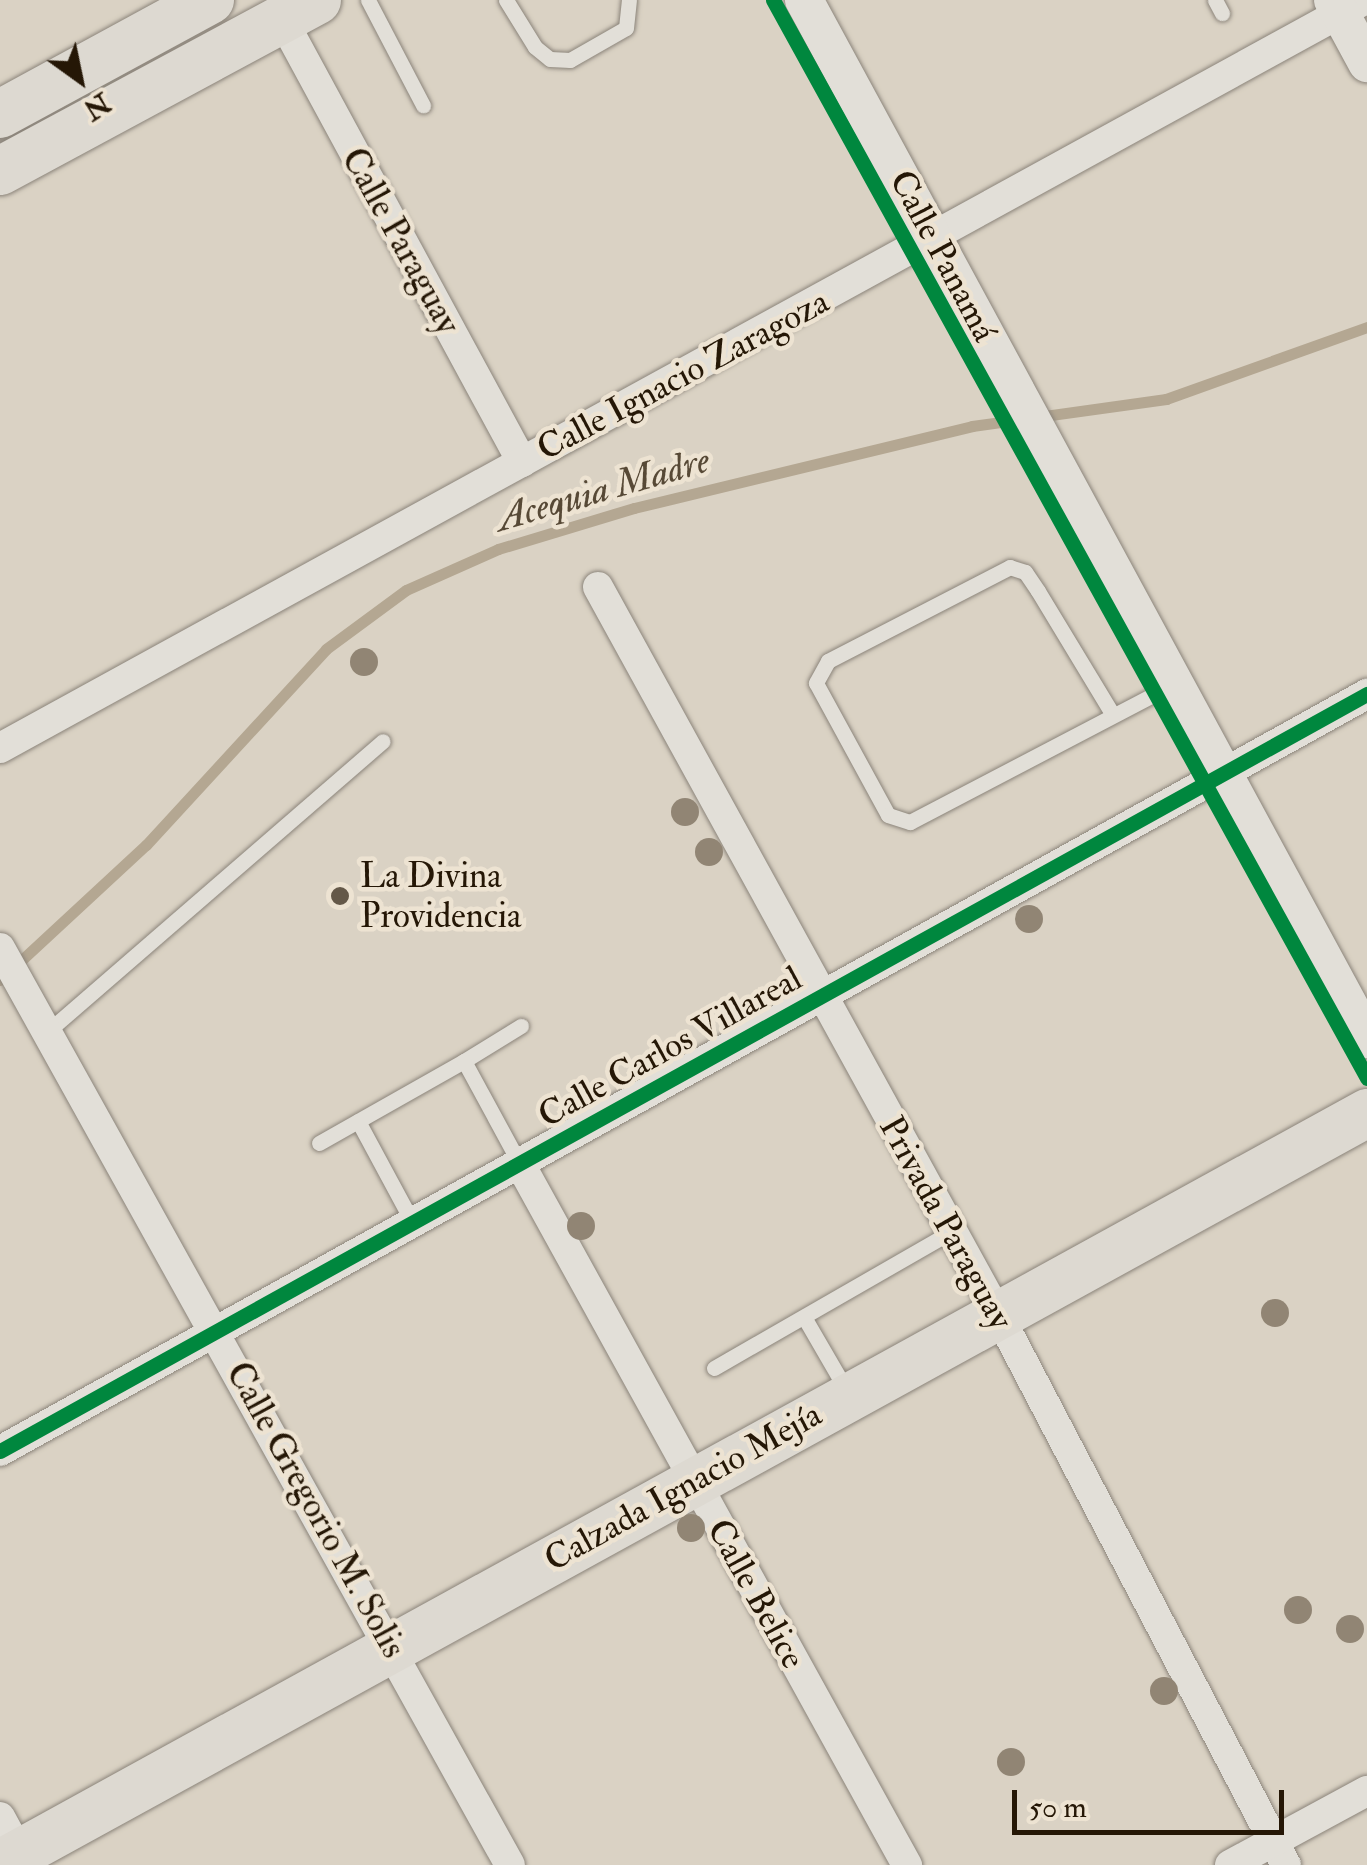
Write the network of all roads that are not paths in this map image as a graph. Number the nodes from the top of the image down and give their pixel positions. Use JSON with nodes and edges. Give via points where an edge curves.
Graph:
{"nodes":[{"id":1,"x":210,"y":0,"type":"edge"},
{"id":2,"x":368,"y":0,"type":"edge"},
{"id":3,"x":506,"y":0,"type":"edge"},
{"id":4,"x":629,"y":0,"type":"edge"},
{"id":5,"x":804,"y":0,"type":"edge"},
{"id":6,"x":1346,"y":4,"type":"edge"},
{"id":7,"x":299,"y":10,"type":"edge"},
{"id":8,"x":1367,"y":62,"type":"edge"},
{"id":9,"x":422,"y":105,"type":"dead end"},
{"id":10,"x":0,"y":114,"type":"edge"},
{"id":11,"x":0,"y":170,"type":"edge"},
{"id":12,"x":934,"y":239,"type":"junction"},
{"id":13,"x":522,"y":462,"type":"junction"},
{"id":14,"x":598,"y":587,"type":"dead end"},
{"id":15,"x":1174,"y":684,"type":"junction"},
{"id":16,"x":1367,"y":694,"type":"edge"},
{"id":17,"x":1112,"y":715,"type":"junction"},
{"id":18,"x":384,"y":741,"type":"dead end"},
{"id":19,"x":0,"y":748,"type":"edge"},
{"id":20,"x":1223,"y":772,"type":"junction"},
{"id":21,"x":0,"y":948,"type":"edge"},
{"id":22,"x":820,"y":998,"type":"junction"},
{"id":23,"x":521,"y":1026,"type":"dead end"},
{"id":24,"x":48,"y":1032,"type":"junction"},
{"id":25,"x":1367,"y":1039,"type":"edge"},
{"id":26,"x":464,"y":1060,"type":"junction"},
{"id":27,"x":1367,"y":1113,"type":"edge"},
{"id":28,"x":358,"y":1121,"type":"junction"},
{"id":29,"x":318,"y":1142,"type":"dead end"},
{"id":30,"x":520,"y":1164,"type":"junction"},
{"id":31,"x":414,"y":1224,"type":"junction"},
{"id":32,"x":952,"y":1231,"type":"junction"},
{"id":33,"x":999,"y":1316,"type":"junction"},
{"id":34,"x":804,"y":1317,"type":"junction"},
{"id":35,"x":220,"y":1334,"type":"junction"},
{"id":36,"x":714,"y":1368,"type":"dead end"},
{"id":37,"x":850,"y":1397,"type":"junction"},
{"id":38,"x":0,"y":1451,"type":"edge"},
{"id":39,"x":693,"y":1481,"type":"junction"},
{"id":40,"x":392,"y":1647,"type":"junction"},
{"id":41,"x":1367,"y":1791,"type":"edge"},
{"id":42,"x":11,"y":1850,"type":"edge"},
{"id":43,"x":1279,"y":1853,"type":"edge"},
{"id":44,"x":510,"y":1865,"type":"edge"},
{"id":45,"x":907,"y":1865,"type":"edge"},
{"id":46,"x":1230,"y":1865,"type":"edge"}],
"edges":[{"from":1,"to":10,"type":"main road"},
{"from":2,"to":9,"type":"lane"},
{"from":3,"to":4,"type":"lane","via":[[535,47],[550,60],[570,60],[626,28]]},
{"from":5,"to":12,"type":"street","name":"Calle Panamá"},
{"from":6,"to":8,"type":"street"},
{"from":6,"to":12,"type":"street","name":"Calle Ignacio Zaragoza"},
{"from":7,"to":11,"type":"main road"},
{"from":7,"to":13,"type":"street","name":"Calle Paraguay"},
{"from":12,"to":13,"type":"street","name":"Calle Ignacio Zaragoza"},
{"from":12,"to":15,"type":"street","name":"Calle Panamá"},
{"from":13,"to":19,"type":"street","name":"Calle Ignacio Zaragoza"},
{"from":14,"to":22,"type":"street","name":"Privada Paraguay"},
{"from":15,"to":17,"type":"lane"},
{"from":15,"to":20,"type":"street","name":"Calle Panamá"},
{"from":16,"to":20,"type":"street","name":"Calle Carlos Villareal"},
{"from":17,"to":17,"type":"lane","via":[[929,816],[900,822],[888,815],[816,683],[828,661],[1010,568],[1024,572],[1038,591]]},
{"from":18,"to":24,"type":"lane"},
{"from":20,"to":22,"type":"street","name":"Calle Carlos Villareal"},
{"from":20,"to":25,"type":"street","name":"Calle Panamá"},
{"from":21,"to":24,"type":"street","name":"Calle Gregorio M. Solis"},
{"from":22,"to":30,"type":"street","name":"Calle Carlos Villareal"},
{"from":22,"to":32,"type":"street","name":"Privada Paraguay"},
{"from":23,"to":26,"type":"lane"},
{"from":24,"to":35,"type":"street","name":"Calle Gregorio M. Solis"},
{"from":26,"to":28,"type":"lane"},
{"from":26,"to":30,"type":"lane"},
{"from":27,"to":33,"type":"main road","name":"Calzada Ignacio Mejía"},
{"from":28,"to":29,"type":"lane"},
{"from":28,"to":31,"type":"lane"},
{"from":30,"to":31,"type":"street","name":"Calle Carlos Villareal"},
{"from":30,"to":39,"type":"street","name":"Calle Belice"},
{"from":31,"to":35,"type":"street","name":"Calle Carlos Villareal"},
{"from":32,"to":33,"type":"street","name":"Privada Paraguay"},
{"from":32,"to":34,"type":"lane"},
{"from":33,"to":37,"type":"main road","name":"Calzada Ignacio Mejía"},
{"from":33,"to":43,"type":"street","name":"Privada Paraguay"},
{"from":34,"to":36,"type":"lane"},
{"from":34,"to":37,"type":"lane"},
{"from":35,"to":38,"type":"street","name":"Calle Carlos Villareal"},
{"from":35,"to":40,"type":"street","name":"Calle Gregorio M. Solis"},
{"from":37,"to":39,"type":"main road","name":"Calzada Ignacio Mejía"},
{"from":39,"to":40,"type":"main road","name":"Calzada Ignacio Mejía"},
{"from":39,"to":45,"type":"street","name":"Calle Belice"},
{"from":40,"to":42,"type":"main road","name":"Calzada Ignacio Mejía"},
{"from":40,"to":44,"type":"street","name":"Calle Gregorio M. Solis"},
{"from":41,"to":43,"type":"street"},
{"from":43,"to":46,"type":"street"}]}
